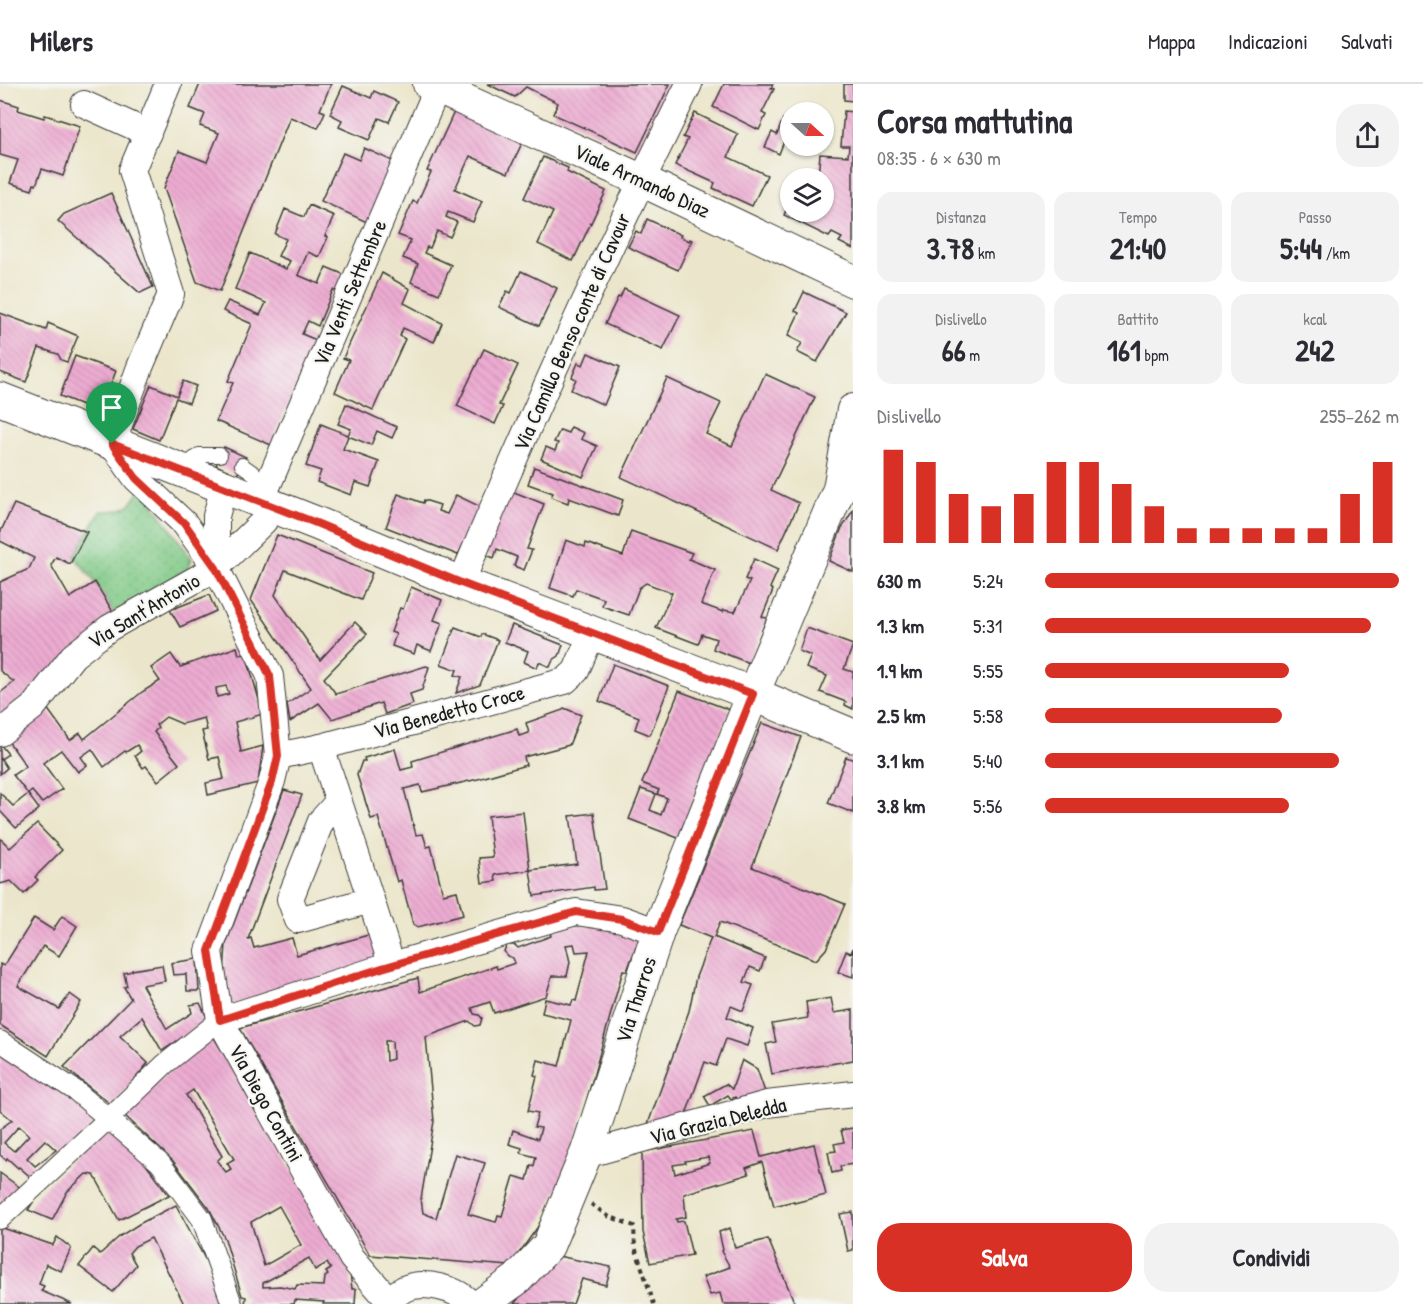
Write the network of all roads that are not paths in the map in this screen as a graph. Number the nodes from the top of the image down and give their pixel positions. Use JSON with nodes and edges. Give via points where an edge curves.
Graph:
{"nodes":[{"id":1,"x":168,"y":84,"type":"edge"},
{"id":2,"x":689,"y":84,"type":"edge"},
{"id":3,"x":435,"y":85,"type":"edge"},
{"id":4,"x":84,"y":104,"type":"dead end"},
{"id":5,"x":148,"y":133,"type":"junction"},
{"id":6,"x":641,"y":180,"type":"junction"},
{"id":7,"x":853,"y":281,"type":"edge"},
{"id":8,"x":0,"y":399,"type":"edge"},
{"id":9,"x":852,"y":430,"type":"edge"},
{"id":10,"x":112,"y":444,"type":"junction"},
{"id":11,"x":220,"y":455,"type":"dead end"},
{"id":12,"x":180,"y":470,"type":"junction"},
{"id":13,"x":233,"y":476,"type":"junction"},
{"id":14,"x":846,"y":483,"type":"edge"},
{"id":15,"x":262,"y":502,"type":"junction"},
{"id":16,"x":216,"y":568,"type":"junction"},
{"id":17,"x":461,"y":583,"type":"junction"},
{"id":18,"x":592,"y":633,"type":"junction"},
{"id":19,"x":753,"y":694,"type":"junction"},
{"id":20,"x":0,"y":733,"type":"edge"},
{"id":21,"x":853,"y":736,"type":"edge"},
{"id":22,"x":321,"y":747,"type":"junction"},
{"id":23,"x":278,"y":756,"type":"junction"},
{"id":24,"x":339,"y":801,"type":"junction"},
{"id":25,"x":371,"y":900,"type":"junction"},
{"id":26,"x":658,"y":932,"type":"junction"},
{"id":27,"x":392,"y":966,"type":"junction"},
{"id":28,"x":220,"y":1020,"type":"junction"},
{"id":29,"x":0,"y":1041,"type":"edge"},
{"id":30,"x":853,"y":1094,"type":"edge"},
{"id":31,"x":109,"y":1118,"type":"junction"},
{"id":32,"x":585,"y":1155,"type":"junction"},
{"id":33,"x":0,"y":1219,"type":"edge"},
{"id":34,"x":391,"y":1302,"type":"edge"},
{"id":35,"x":232,"y":1304,"type":"edge"},
{"id":36,"x":470,"y":1304,"type":"edge"},
{"id":37,"x":482,"y":1304,"type":"edge"}],
"edges":[{"from":1,"to":5,"type":"street"},
{"from":2,"to":6,"type":"street","name":"Via Camillo Benso conte di Cavour"},
{"from":3,"to":6,"type":"street","name":"Viale Armando Diaz"},
{"from":3,"to":15,"type":"street","name":"Via Venti Settembre"},
{"from":4,"to":5,"type":"street"},
{"from":5,"to":10,"type":"street","via":[[132,170],[171,294]]},
{"from":6,"to":7,"type":"street","name":"Viale Armando Diaz"},
{"from":6,"to":17,"type":"street","name":"Via Camillo Benso conte di Cavour"},
{"from":8,"to":10,"type":"main road"},
{"from":9,"to":14,"type":"street","name":"Via Tharros"},
{"from":10,"to":12,"type":"main road"},
{"from":10,"to":16,"type":"street","name":"Via Diego Contini","via":[[136,478],[185,524]]},
{"from":11,"to":12,"type":"lane","via":[[200,455]]},
{"from":12,"to":13,"type":"main road"},
{"from":13,"to":15,"type":"main road"},
{"from":13,"to":16,"type":"street","via":[[216,516]]},
{"from":14,"to":19,"type":"street","name":"Via Tharros"},
{"from":15,"to":16,"type":"street","name":"Via Venti Settembre","via":[[264,521]]},
{"from":15,"to":17,"type":"main road"},
{"from":16,"to":20,"type":"street","name":"Via Sant'Antonio","via":[[109,628],[73,656],[33,707]]},
{"from":16,"to":23,"type":"street","name":"Via Diego Contini","via":[[270,676]]},
{"from":17,"to":18,"type":"main road"},
{"from":18,"to":19,"type":"main road"},
{"from":18,"to":22,"type":"street","name":"Via Benedetto Croce","via":[[576,672],[565,681]]},
{"from":19,"to":21,"type":"main road"},
{"from":19,"to":26,"type":"street","name":"Via Tharros"},
{"from":22,"to":23,"type":"street","name":"Via Benedetto Croce"},
{"from":22,"to":24,"type":"street"},
{"from":23,"to":28,"type":"street","name":"Via Diego Contini","via":[[272,782],[209,951]]},
{"from":24,"to":25,"type":"street"},
{"from":24,"to":25,"type":"street","via":[[321,821],[290,899],[298,920]]},
{"from":25,"to":27,"type":"street"},
{"from":26,"to":27,"type":"street","via":[[622,919],[576,912]]},
{"from":26,"to":32,"type":"street","name":"Via Tharros"},
{"from":27,"to":28,"type":"street"},
{"from":28,"to":31,"type":"street","via":[[165,1064]]},
{"from":28,"to":34,"type":"street","name":"Via Diego Contini","via":[[352,1258]]},
{"from":29,"to":31,"type":"street","via":[[76,1091]]},
{"from":30,"to":32,"type":"street","name":"Via Grazia Deledda","via":[[767,1104]]},
{"from":31,"to":33,"type":"street"},
{"from":31,"to":35,"type":"street","via":[[160,1163],[202,1219]]},
{"from":32,"to":37,"type":"street","name":"Via Tharros","via":[[548,1246],[517,1279]]},
{"from":34,"to":36,"type":"street","via":[[405,1288],[424,1285],[463,1295]]}]}
